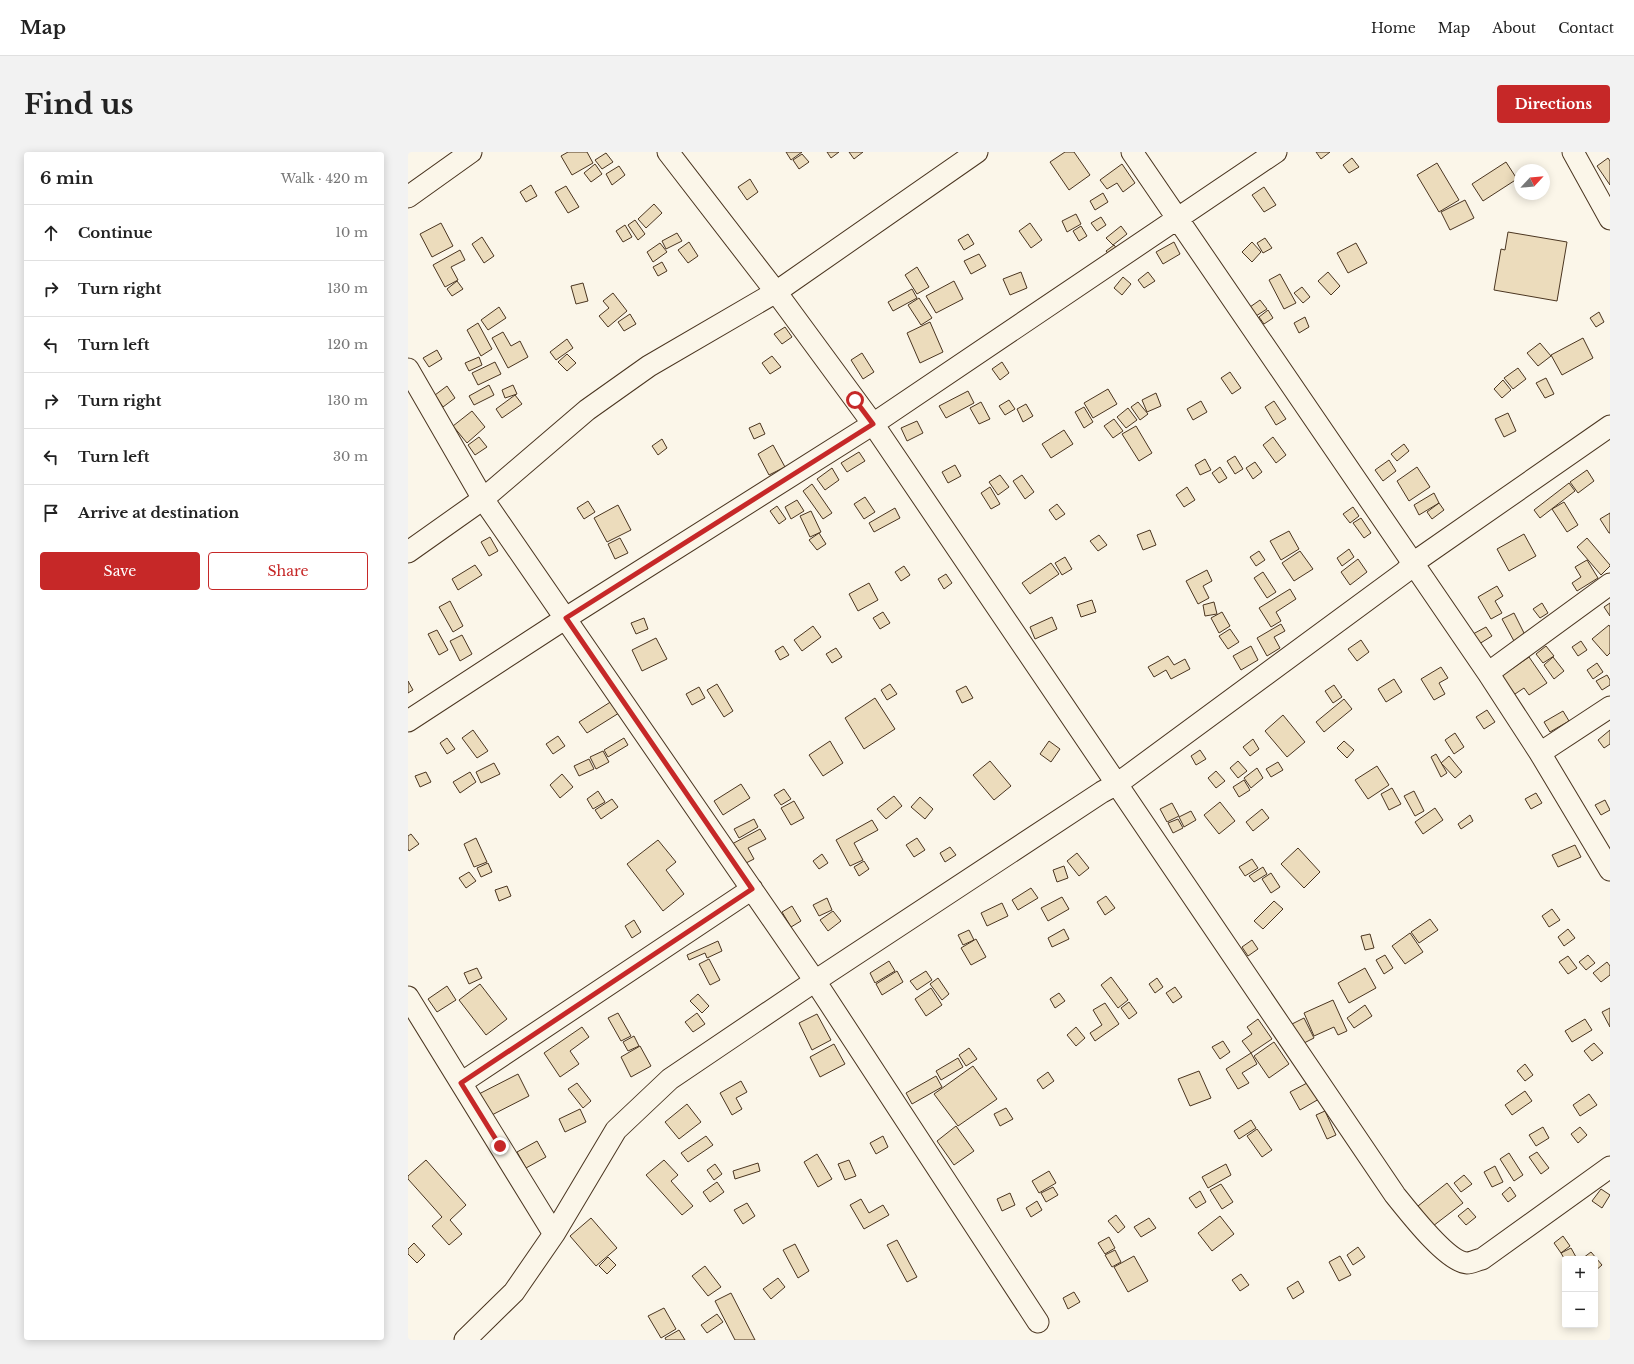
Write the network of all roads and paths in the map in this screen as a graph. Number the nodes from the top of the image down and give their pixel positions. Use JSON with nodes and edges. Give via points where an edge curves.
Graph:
{"nodes":[{"id":1,"x":471,"y":152,"type":"edge"},
{"id":2,"x":668,"y":152,"type":"edge"},
{"id":3,"x":977,"y":152,"type":"edge"},
{"id":4,"x":1132,"y":152,"type":"edge"},
{"id":5,"x":1276,"y":152,"type":"edge"},
{"id":6,"x":1573,"y":152,"type":"edge"},
{"id":7,"x":408,"y":197,"type":"edge"},
{"id":8,"x":1178,"y":219,"type":"junction"},
{"id":9,"x":1610,"y":219,"type":"edge"},
{"id":10,"x":776,"y":292,"type":"junction"},
{"id":11,"x":408,"y":369,"type":"edge"},
{"id":12,"x":873,"y":424,"type":"junction"},
{"id":13,"x":1610,"y":426,"type":"edge"},
{"id":14,"x":484,"y":499,"type":"junction"},
{"id":15,"x":408,"y":552,"type":"edge"},
{"id":16,"x":1413,"y":563,"type":"junction"},
{"id":17,"x":1610,"y":584,"type":"edge"},
{"id":18,"x":566,"y":618,"type":"junction"},
{"id":19,"x":1488,"y":673,"type":"junction"},
{"id":20,"x":1610,"y":707,"type":"edge"},
{"id":21,"x":408,"y":721,"type":"edge"},
{"id":22,"x":1540,"y":753,"type":"junction"},
{"id":23,"x":1117,"y":784,"type":"junction"},
{"id":24,"x":1604,"y":848,"type":"edge"},
{"id":25,"x":1610,"y":870,"type":"edge"},
{"id":26,"x":752,"y":889,"type":"junction"},
{"id":27,"x":815,"y":981,"type":"junction"},
{"id":28,"x":408,"y":997,"type":"edge"},
{"id":29,"x":461,"y":1083,"type":"junction"},
{"id":30,"x":1610,"y":1167,"type":"edge"},
{"id":31,"x":554,"y":1234,"type":"junction"},
{"id":32,"x":1038,"y":1322,"type":"dead end"},
{"id":33,"x":465,"y":1340,"type":"edge"}],
"edges":[{"from":1,"to":7,"type":"street"},
{"from":2,"to":10,"type":"street"},
{"from":3,"to":10,"type":"street"},
{"from":4,"to":8,"type":"street"},
{"from":5,"to":8,"type":"street"},
{"from":6,"to":9,"type":"street"},
{"from":8,"to":12,"type":"street"},
{"from":8,"to":16,"type":"street"},
{"from":10,"to":12,"type":"street"},
{"from":10,"to":14,"type":"street","via":[[649,366],[587,410]]},
{"from":11,"to":14,"type":"street"},
{"from":12,"to":18,"type":"street"},
{"from":12,"to":23,"type":"street"},
{"from":13,"to":16,"type":"street"},
{"from":14,"to":15,"type":"street"},
{"from":14,"to":18,"type":"street"},
{"from":16,"to":19,"type":"street"},
{"from":16,"to":23,"type":"street"},
{"from":17,"to":19,"type":"street"},
{"from":18,"to":21,"type":"street"},
{"from":18,"to":26,"type":"street"},
{"from":19,"to":22,"type":"street"},
{"from":20,"to":22,"type":"street"},
{"from":22,"to":24,"type":"street"},
{"from":23,"to":27,"type":"street"},
{"from":23,"to":30,"type":"street","via":[[1396,1195],[1417,1222],[1452,1257],[1466,1263],[1482,1259]]},
{"from":24,"to":25,"type":"street"},
{"from":26,"to":27,"type":"street"},
{"from":26,"to":29,"type":"street"},
{"from":27,"to":31,"type":"street","via":[[670,1079],[616,1130]]},
{"from":27,"to":32,"type":"street"},
{"from":28,"to":29,"type":"street"},
{"from":29,"to":31,"type":"street"},
{"from":31,"to":33,"type":"street","via":[[514,1292]]}]}
